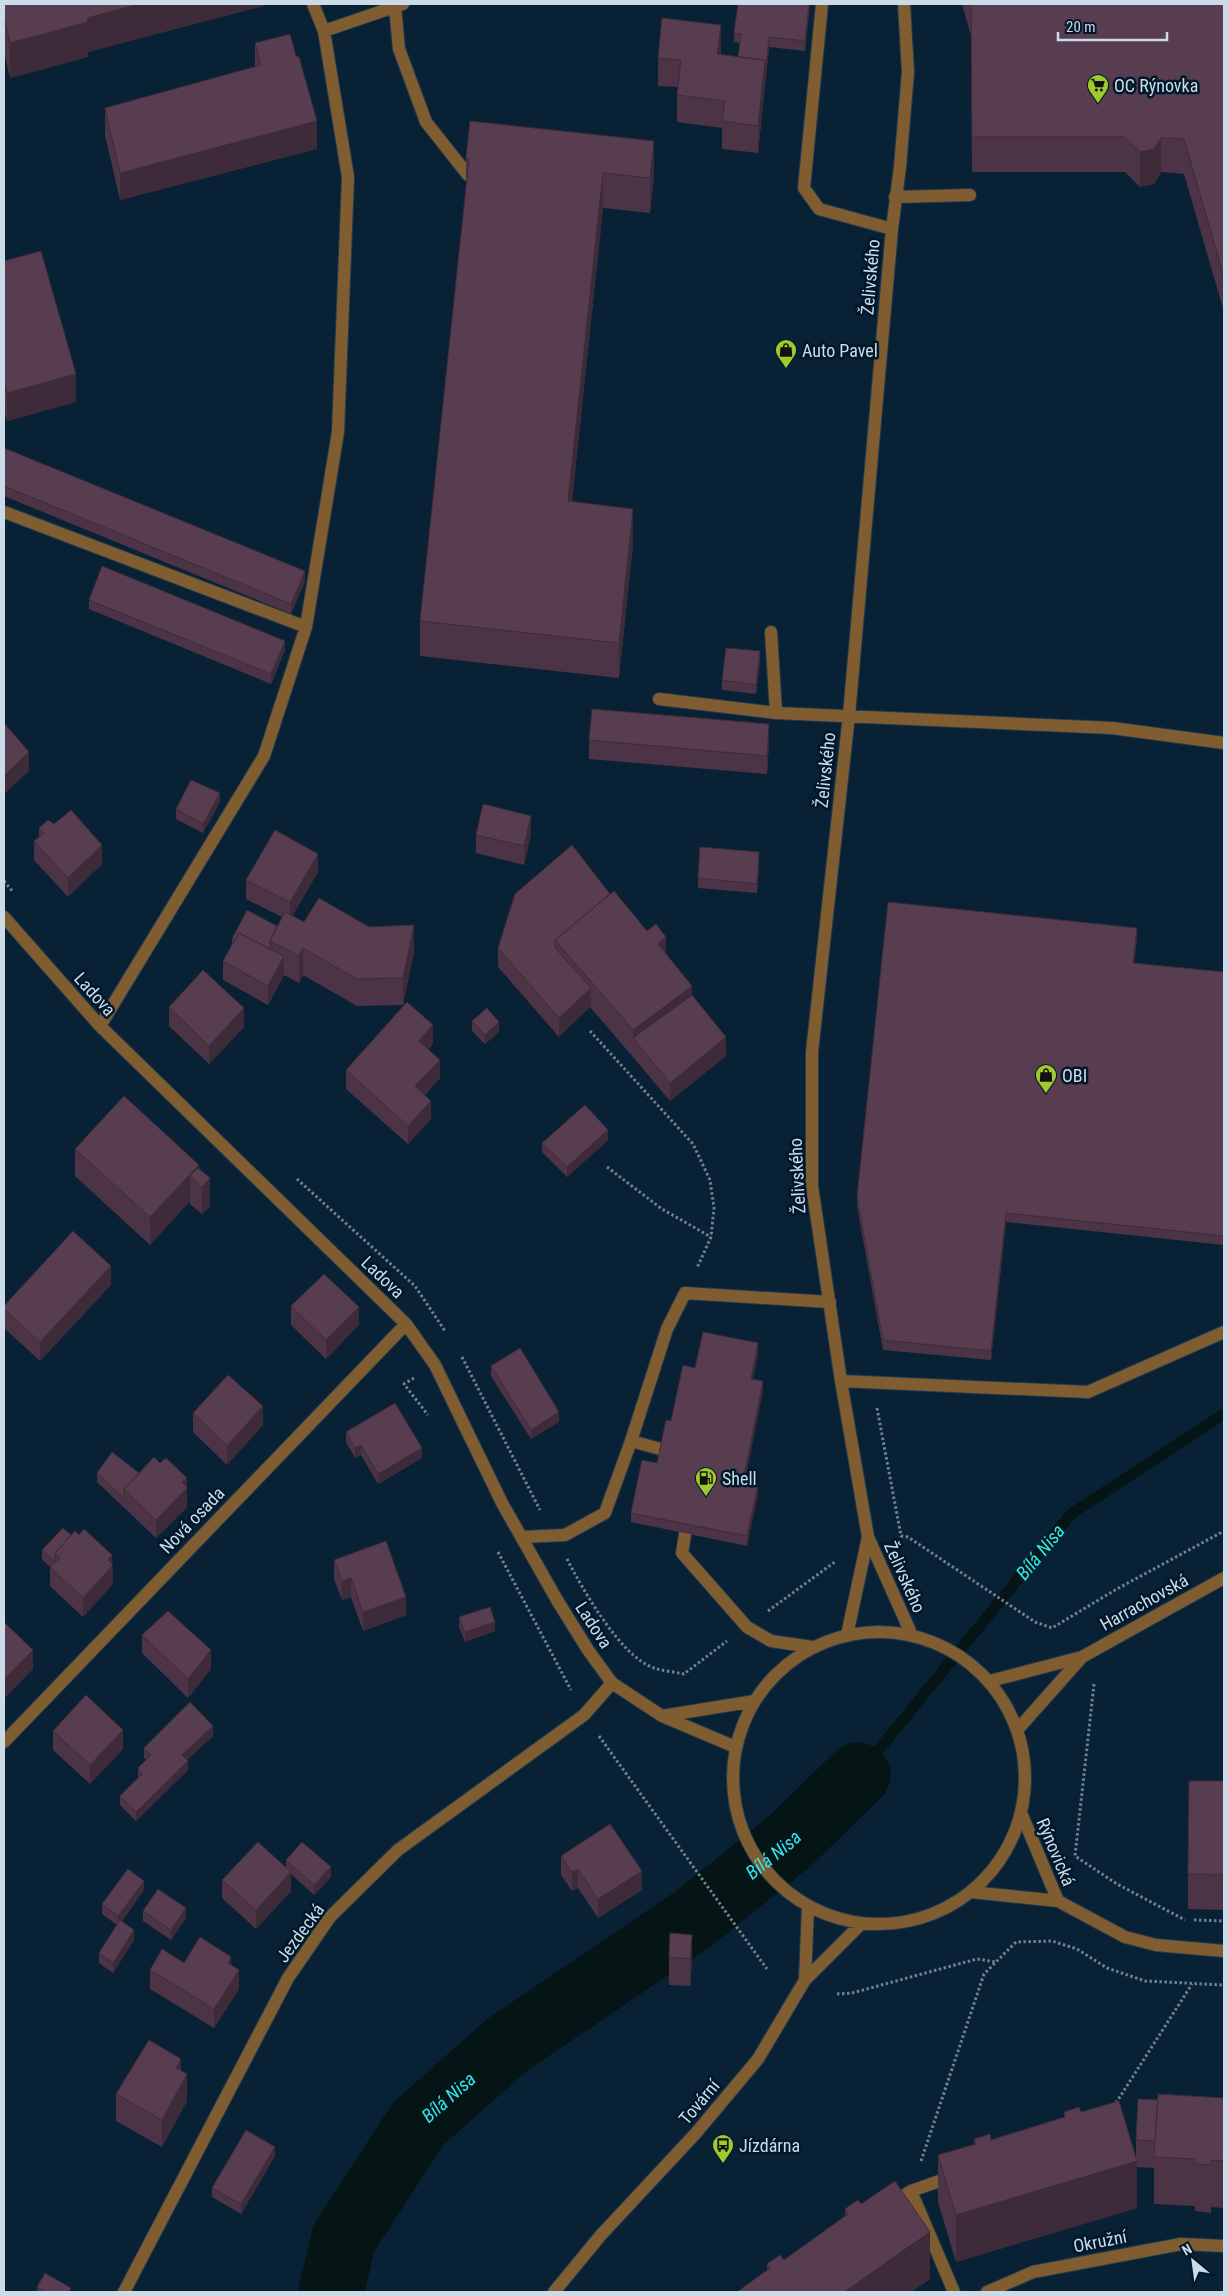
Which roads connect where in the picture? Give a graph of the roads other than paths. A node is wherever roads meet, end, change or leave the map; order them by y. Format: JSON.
{"nodes":[{"id":1,"x":314,"y":4,"type":"edge"},
{"id":2,"x":822,"y":4,"type":"edge"},
{"id":3,"x":904,"y":4,"type":"edge"},
{"id":4,"x":399,"y":5,"type":"edge"},
{"id":5,"x":324,"y":31,"type":"junction"},
{"id":6,"x":468,"y":175,"type":"edge"},
{"id":7,"x":970,"y":195,"type":"dead end"},
{"id":8,"x":895,"y":198,"type":"junction"},
{"id":9,"x":892,"y":229,"type":"junction"},
{"id":10,"x":4,"y":512,"type":"edge"},
{"id":11,"x":306,"y":627,"type":"junction"},
{"id":12,"x":771,"y":632,"type":"dead end"},
{"id":13,"x":659,"y":699,"type":"dead end"},
{"id":14,"x":776,"y":713,"type":"junction"},
{"id":15,"x":849,"y":715,"type":"junction"},
{"id":16,"x":1224,"y":743,"type":"edge"},
{"id":17,"x":4,"y":917,"type":"edge"},
{"id":18,"x":100,"y":1026,"type":"junction"},
{"id":19,"x":830,"y":1302,"type":"junction"},
{"id":20,"x":406,"y":1324,"type":"junction"},
{"id":21,"x":1224,"y":1332,"type":"edge"},
{"id":22,"x":841,"y":1381,"type":"junction"},
{"id":23,"x":631,"y":1441,"type":"junction"},
{"id":24,"x":687,"y":1457,"type":"edge"},
{"id":25,"x":689,"y":1506,"type":"edge"},
{"id":26,"x":522,"y":1537,"type":"junction"},
{"id":27,"x":868,"y":1537,"type":"junction"},
{"id":28,"x":1224,"y":1578,"type":"edge"},
{"id":29,"x":910,"y":1631,"type":"junction"},
{"id":30,"x":848,"y":1634,"type":"junction"},
{"id":31,"x":812,"y":1647,"type":"junction"},
{"id":32,"x":1082,"y":1657,"type":"junction"},
{"id":33,"x":990,"y":1681,"type":"junction"},
{"id":34,"x":612,"y":1683,"type":"junction"},
{"id":35,"x":754,"y":1701,"type":"junction"},
{"id":36,"x":662,"y":1716,"type":"junction"},
{"id":37,"x":1018,"y":1729,"type":"junction"},
{"id":38,"x":4,"y":1742,"type":"edge"},
{"id":39,"x":733,"y":1746,"type":"junction"},
{"id":40,"x":1022,"y":1815,"type":"junction"},
{"id":41,"x":971,"y":1892,"type":"junction"},
{"id":42,"x":1058,"y":1902,"type":"junction"},
{"id":43,"x":808,"y":1906,"type":"junction"},
{"id":44,"x":858,"y":1926,"type":"junction"},
{"id":45,"x":1224,"y":1951,"type":"edge"},
{"id":46,"x":805,"y":1980,"type":"junction"},
{"id":47,"x":966,"y":2172,"type":"edge"},
{"id":48,"x":911,"y":2191,"type":"junction"},
{"id":49,"x":877,"y":2213,"type":"edge"},
{"id":50,"x":1224,"y":2246,"type":"edge"},
{"id":51,"x":124,"y":2292,"type":"edge"},
{"id":52,"x":554,"y":2292,"type":"edge"},
{"id":53,"x":954,"y":2292,"type":"edge"},
{"id":54,"x":987,"y":2292,"type":"edge"}],
"edges":[{"from":1,"to":5,"type":"street"},
{"from":2,"to":9,"type":"street"},
{"from":3,"to":8,"type":"street","name":"Želivského"},
{"from":4,"to":5,"type":"street"},
{"from":4,"to":6,"type":"street"},
{"from":5,"to":11,"type":"street"},
{"from":7,"to":8,"type":"street"},
{"from":8,"to":9,"type":"street","name":"Želivského"},
{"from":9,"to":15,"type":"street","name":"Želivského"},
{"from":10,"to":11,"type":"street"},
{"from":11,"to":18,"type":"street"},
{"from":12,"to":14,"type":"street"},
{"from":13,"to":14,"type":"street"},
{"from":14,"to":15,"type":"street"},
{"from":15,"to":16,"type":"street"},
{"from":15,"to":19,"type":"street","name":"Želivského"},
{"from":17,"to":18,"type":"street","name":"Ladova"},
{"from":18,"to":20,"type":"street","name":"Ladova"},
{"from":19,"to":22,"type":"street","name":"Želivského"},
{"from":19,"to":23,"type":"street"},
{"from":20,"to":26,"type":"street","name":"Ladova"},
{"from":20,"to":38,"type":"street","name":"Nová osada"},
{"from":21,"to":22,"type":"street"},
{"from":22,"to":27,"type":"street","name":"Želivského"},
{"from":23,"to":24,"type":"street"},
{"from":23,"to":26,"type":"street"},
{"from":25,"to":31,"type":"street"},
{"from":26,"to":34,"type":"street","name":"Ladova"},
{"from":27,"to":29,"type":"street","name":"Želivského"},
{"from":27,"to":30,"type":"street","name":"Želivského"},
{"from":28,"to":32,"type":"street","name":"Harrachovská"},
{"from":29,"to":30,"type":"street"},
{"from":29,"to":33,"type":"street"},
{"from":30,"to":31,"type":"street"},
{"from":31,"to":35,"type":"street"},
{"from":32,"to":33,"type":"street","name":"Harrachovská"},
{"from":32,"to":37,"type":"street","name":"Harrachovská"},
{"from":33,"to":37,"type":"street"},
{"from":34,"to":36,"type":"street","name":"Ladova"},
{"from":34,"to":51,"type":"street","name":"Jezdecká"},
{"from":35,"to":36,"type":"street"},
{"from":35,"to":39,"type":"street"},
{"from":36,"to":39,"type":"street","name":"Ladova"},
{"from":37,"to":40,"type":"street"},
{"from":39,"to":43,"type":"street"},
{"from":40,"to":41,"type":"street"},
{"from":40,"to":42,"type":"street","name":"Rýnovická"},
{"from":41,"to":42,"type":"street","name":"Rýnovická"},
{"from":41,"to":44,"type":"street"},
{"from":42,"to":45,"type":"street","name":"Rýnovická"},
{"from":43,"to":44,"type":"street"},
{"from":43,"to":46,"type":"street"},
{"from":44,"to":46,"type":"street","name":"Tovární"},
{"from":46,"to":52,"type":"street","name":"Tovární"},
{"from":47,"to":48,"type":"street"},
{"from":48,"to":49,"type":"street"},
{"from":48,"to":53,"type":"street"},
{"from":50,"to":54,"type":"street","name":"Okružní"}]}
